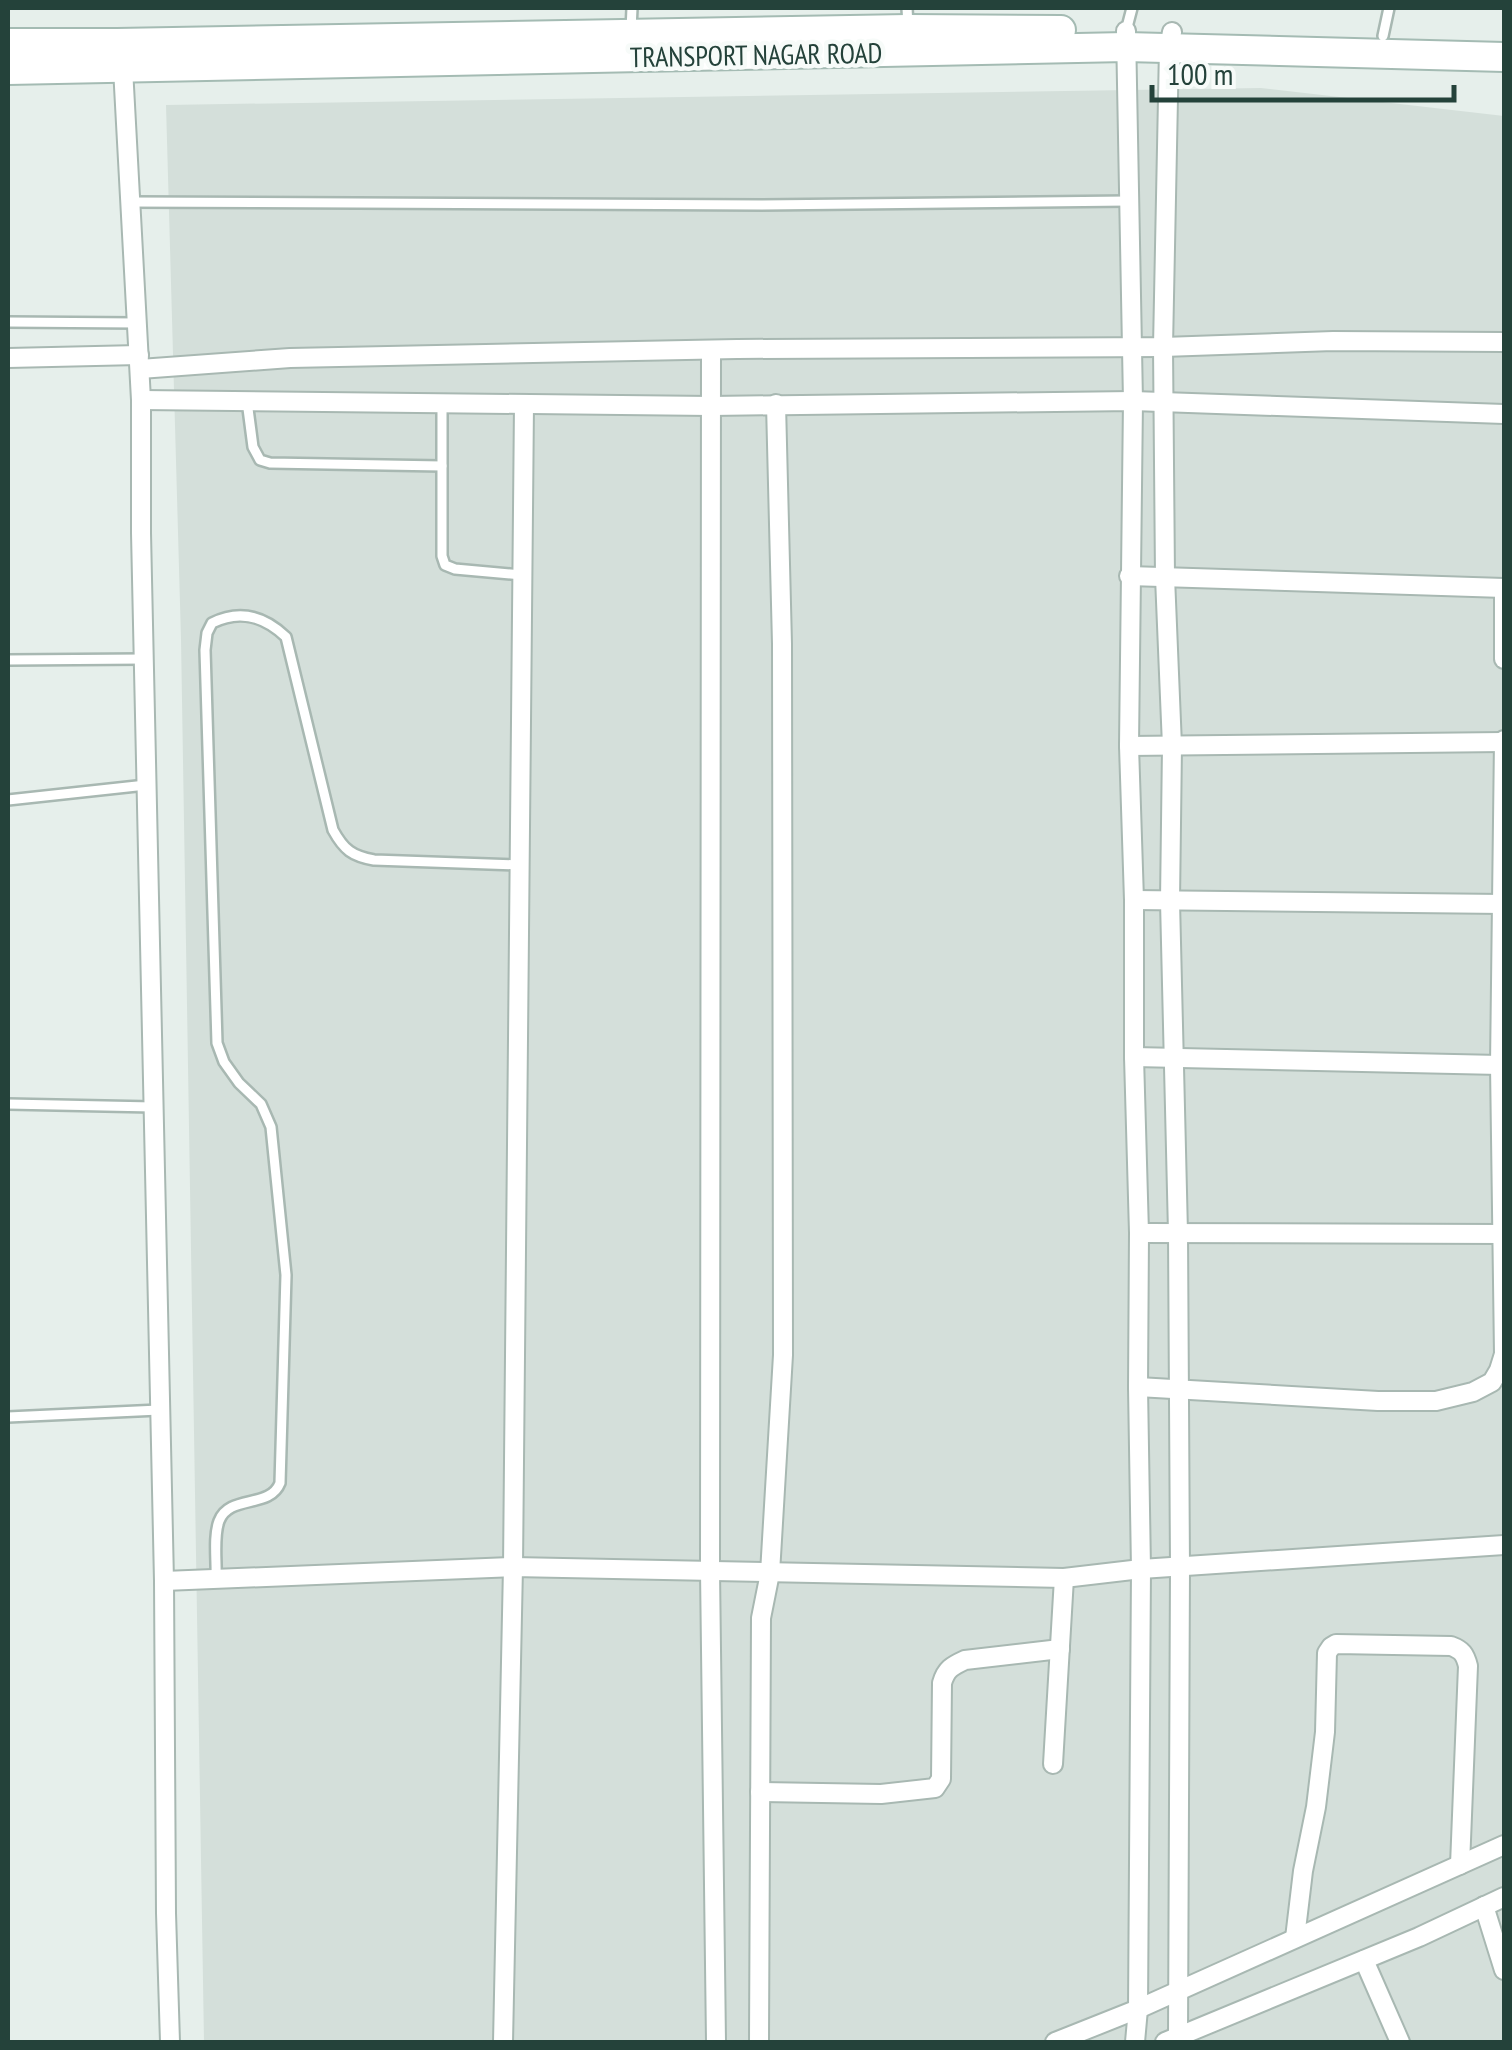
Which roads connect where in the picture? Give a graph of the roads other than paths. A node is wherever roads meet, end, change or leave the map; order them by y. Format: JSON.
{"nodes":[{"id":1,"x":1389,"y":8,"type":"edge"},
{"id":2,"x":908,"y":18,"type":"edge"},
{"id":3,"x":631,"y":21,"type":"edge"},
{"id":4,"x":1128,"y":28,"type":"edge"},
{"id":5,"x":1383,"y":36,"type":"junction"},
{"id":6,"x":1504,"y":38,"type":"edge"},
{"id":7,"x":1171,"y":40,"type":"junction"},
{"id":8,"x":8,"y":43,"type":"edge"},
{"id":9,"x":1504,"y":57,"type":"edge"},
{"id":10,"x":123,"y":68,"type":"junction"},
{"id":11,"x":8,"y":70,"type":"edge"},
{"id":12,"x":1128,"y":201,"type":"junction"},
{"id":13,"x":130,"y":202,"type":"junction"},
{"id":14,"x":8,"y":322,"type":"edge"},
{"id":15,"x":137,"y":323,"type":"junction"},
{"id":16,"x":1504,"y":342,"type":"edge"},
{"id":17,"x":1131,"y":347,"type":"junction"},
{"id":18,"x":1163,"y":347,"type":"junction"},
{"id":19,"x":710,"y":350,"type":"junction"},
{"id":20,"x":8,"y":358,"type":"edge"},
{"id":21,"x":139,"y":362,"type":"junction"},
{"id":22,"x":142,"y":400,"type":"junction"},
{"id":23,"x":1133,"y":401,"type":"junction"},
{"id":24,"x":247,"y":402,"type":"junction"},
{"id":25,"x":1164,"y":402,"type":"junction"},
{"id":26,"x":442,"y":403,"type":"junction"},
{"id":27,"x":524,"y":404,"type":"junction"},
{"id":28,"x":776,"y":404,"type":"junction"},
{"id":29,"x":710,"y":406,"type":"junction"},
{"id":30,"x":1504,"y":414,"type":"edge"},
{"id":31,"x":442,"y":466,"type":"junction"},
{"id":32,"x":522,"y":575,"type":"junction"},
{"id":33,"x":1130,"y":576,"type":"junction"},
{"id":34,"x":1165,"y":578,"type":"junction"},
{"id":35,"x":1504,"y":588,"type":"edge"},
{"id":36,"x":144,"y":659,"type":"junction"},
{"id":37,"x":1504,"y":659,"type":"edge"},
{"id":38,"x":8,"y":660,"type":"edge"},
{"id":39,"x":1504,"y":741,"type":"edge"},
{"id":40,"x":1129,"y":746,"type":"junction"},
{"id":41,"x":1172,"y":746,"type":"junction"},
{"id":42,"x":146,"y":785,"type":"junction"},
{"id":43,"x":8,"y":800,"type":"edge"},
{"id":44,"x":520,"y":865,"type":"junction"},
{"id":45,"x":1134,"y":900,"type":"junction"},
{"id":46,"x":1170,"y":900,"type":"junction"},
{"id":47,"x":1503,"y":904,"type":"edge"},
{"id":48,"x":1134,"y":1057,"type":"junction"},
{"id":49,"x":1173,"y":1058,"type":"junction"},
{"id":50,"x":1500,"y":1065,"type":"junction"},
{"id":51,"x":8,"y":1104,"type":"edge"},
{"id":52,"x":153,"y":1108,"type":"junction"},
{"id":53,"x":1139,"y":1233,"type":"junction"},
{"id":54,"x":1178,"y":1233,"type":"junction"},
{"id":55,"x":1504,"y":1234,"type":"edge"},
{"id":56,"x":1138,"y":1387,"type":"junction"},
{"id":57,"x":1179,"y":1388,"type":"junction"},
{"id":58,"x":159,"y":1410,"type":"junction"},
{"id":59,"x":8,"y":1417,"type":"edge"},
{"id":60,"x":1504,"y":1545,"type":"edge"},
{"id":61,"x":514,"y":1567,"type":"junction"},
{"id":62,"x":1180,"y":1568,"type":"junction"},
{"id":63,"x":1141,"y":1570,"type":"junction"},
{"id":64,"x":710,"y":1571,"type":"junction"},
{"id":65,"x":770,"y":1573,"type":"junction"},
{"id":66,"x":1064,"y":1578,"type":"junction"},
{"id":67,"x":216,"y":1579,"type":"junction"},
{"id":68,"x":164,"y":1581,"type":"junction"},
{"id":69,"x":1060,"y":1649,"type":"junction"},
{"id":70,"x":1053,"y":1764,"type":"dead end"},
{"id":71,"x":760,"y":1792,"type":"junction"},
{"id":72,"x":1504,"y":1845,"type":"edge"},
{"id":73,"x":1460,"y":1865,"type":"junction"},
{"id":74,"x":1504,"y":1897,"type":"edge"},
{"id":75,"x":1484,"y":1906,"type":"junction"},
{"id":76,"x":1295,"y":1938,"type":"junction"},
{"id":77,"x":1364,"y":1960,"type":"junction"},
{"id":78,"x":1504,"y":1970,"type":"edge"},
{"id":79,"x":1180,"y":1989,"type":"junction"},
{"id":80,"x":1138,"y":2009,"type":"junction"},
{"id":81,"x":1172,"y":2040,"type":"edge"},
{"id":82,"x":170,"y":2042,"type":"edge"},
{"id":83,"x":503,"y":2042,"type":"edge"},
{"id":84,"x":716,"y":2042,"type":"edge"},
{"id":85,"x":759,"y":2042,"type":"edge"},
{"id":86,"x":1055,"y":2042,"type":"edge"},
{"id":87,"x":1135,"y":2042,"type":"edge"},
{"id":88,"x":1400,"y":2042,"type":"edge"}],
"edges":[{"from":1,"to":5,"type":"lane"},
{"from":2,"to":3,"type":"main road","name":"TRANSPORT NAGAR ROAD"},
{"from":2,"to":4,"type":"main road","name":"TRANSPORT NAGAR ROAD"},
{"from":3,"to":8,"type":"main road","name":"TRANSPORT NAGAR ROAD"},
{"from":4,"to":7,"type":"main road","name":"TRANSPORT NAGAR ROAD"},
{"from":4,"to":10,"type":"main road","name":"TRANSPORT NAGAR ROAD"},
{"from":4,"to":12,"type":"street"},
{"from":5,"to":6,"type":"main road","name":"TRANSPORT NAGAR ROAD"},
{"from":5,"to":7,"type":"main road","name":"TRANSPORT NAGAR ROAD"},
{"from":7,"to":9,"type":"main road","name":"TRANSPORT NAGAR ROAD"},
{"from":7,"to":18,"type":"street"},
{"from":10,"to":11,"type":"main road","name":"TRANSPORT NAGAR ROAD"},
{"from":10,"to":13,"type":"street"},
{"from":12,"to":13,"type":"lane"},
{"from":12,"to":17,"type":"street"},
{"from":13,"to":15,"type":"street"},
{"from":14,"to":15,"type":"lane"},
{"from":15,"to":21,"type":"street"},
{"from":16,"to":18,"type":"street"},
{"from":17,"to":18,"type":"street"},
{"from":17,"to":19,"type":"street"},
{"from":17,"to":23,"type":"street"},
{"from":18,"to":25,"type":"street"},
{"from":19,"to":21,"type":"street"},
{"from":19,"to":29,"type":"street"},
{"from":20,"to":21,"type":"street"},
{"from":21,"to":22,"type":"street"},
{"from":22,"to":24,"type":"street"},
{"from":22,"to":36,"type":"street"},
{"from":23,"to":25,"type":"street"},
{"from":23,"to":28,"type":"street"},
{"from":23,"to":33,"type":"street"},
{"from":24,"to":26,"type":"street"},
{"from":24,"to":31,"type":"lane"},
{"from":25,"to":30,"type":"street"},
{"from":25,"to":34,"type":"street"},
{"from":26,"to":27,"type":"street"},
{"from":26,"to":31,"type":"lane"},
{"from":27,"to":29,"type":"street"},
{"from":27,"to":32,"type":"street"},
{"from":28,"to":29,"type":"street"},
{"from":28,"to":65,"type":"street"},
{"from":29,"to":64,"type":"street"},
{"from":31,"to":32,"type":"lane"},
{"from":32,"to":44,"type":"street"},
{"from":33,"to":34,"type":"street"},
{"from":33,"to":40,"type":"street"},
{"from":34,"to":35,"type":"street"},
{"from":34,"to":41,"type":"street"},
{"from":35,"to":37,"type":"street"},
{"from":36,"to":38,"type":"lane"},
{"from":36,"to":42,"type":"street"},
{"from":39,"to":41,"type":"street"},
{"from":39,"to":47,"type":"street"},
{"from":40,"to":41,"type":"street"},
{"from":40,"to":45,"type":"street"},
{"from":41,"to":46,"type":"street"},
{"from":42,"to":43,"type":"lane"},
{"from":42,"to":52,"type":"street"},
{"from":44,"to":61,"type":"street"},
{"from":44,"to":67,"type":"lane"},
{"from":45,"to":46,"type":"street"},
{"from":45,"to":48,"type":"street"},
{"from":46,"to":47,"type":"street"},
{"from":46,"to":49,"type":"street"},
{"from":47,"to":50,"type":"street"},
{"from":48,"to":49,"type":"street"},
{"from":48,"to":53,"type":"street"},
{"from":49,"to":50,"type":"street"},
{"from":49,"to":54,"type":"street"},
{"from":50,"to":55,"type":"street"},
{"from":51,"to":52,"type":"lane"},
{"from":52,"to":58,"type":"street"},
{"from":53,"to":54,"type":"street"},
{"from":53,"to":56,"type":"street"},
{"from":54,"to":55,"type":"street"},
{"from":54,"to":57,"type":"street"},
{"from":55,"to":57,"type":"street"},
{"from":56,"to":57,"type":"street"},
{"from":56,"to":63,"type":"street"},
{"from":57,"to":62,"type":"street"},
{"from":58,"to":59,"type":"lane"},
{"from":58,"to":68,"type":"street"},
{"from":60,"to":62,"type":"street"},
{"from":61,"to":64,"type":"street"},
{"from":61,"to":67,"type":"street"},
{"from":61,"to":83,"type":"street"},
{"from":62,"to":63,"type":"street"},
{"from":62,"to":79,"type":"street"},
{"from":63,"to":66,"type":"street"},
{"from":63,"to":80,"type":"street"},
{"from":64,"to":65,"type":"street"},
{"from":64,"to":84,"type":"street"},
{"from":65,"to":66,"type":"street"},
{"from":65,"to":71,"type":"street"},
{"from":66,"to":69,"type":"street"},
{"from":67,"to":68,"type":"street"},
{"from":68,"to":82,"type":"street"},
{"from":69,"to":70,"type":"street"},
{"from":69,"to":71,"type":"street"},
{"from":71,"to":85,"type":"street"},
{"from":72,"to":73,"type":"street"},
{"from":73,"to":76,"type":"street"},
{"from":73,"to":76,"type":"street"},
{"from":74,"to":75,"type":"street"},
{"from":75,"to":77,"type":"street"},
{"from":75,"to":78,"type":"street"},
{"from":76,"to":79,"type":"street"},
{"from":77,"to":81,"type":"street"},
{"from":77,"to":88,"type":"street"},
{"from":79,"to":80,"type":"street"},
{"from":79,"to":81,"type":"street"},
{"from":80,"to":86,"type":"street"},
{"from":80,"to":87,"type":"street"}]}
